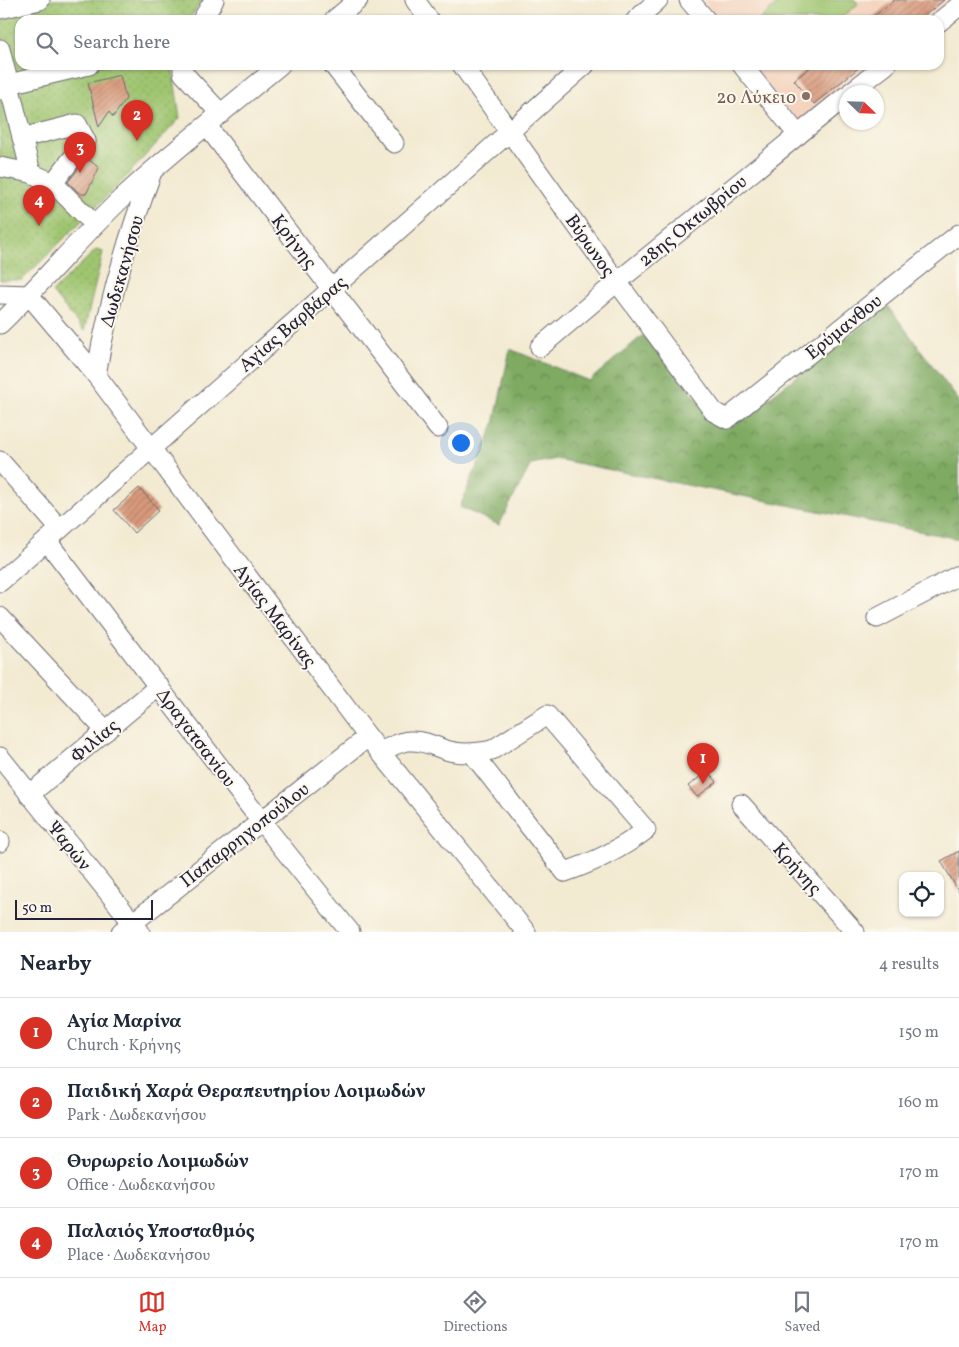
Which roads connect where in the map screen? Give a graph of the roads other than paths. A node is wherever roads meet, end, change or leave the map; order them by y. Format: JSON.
{"nodes":[{"id":1,"x":40,"y":0,"type":"edge"},
{"id":2,"x":214,"y":0,"type":"edge"},
{"id":3,"x":358,"y":0,"type":"edge"},
{"id":4,"x":415,"y":0,"type":"edge"},
{"id":5,"x":658,"y":0,"type":"edge"},
{"id":6,"x":690,"y":0,"type":"edge"},
{"id":7,"x":959,"y":6,"type":"edge"},
{"id":8,"x":0,"y":9,"type":"edge"},
{"id":9,"x":205,"y":15,"type":"edge"},
{"id":10,"x":340,"y":15,"type":"edge"},
{"id":11,"x":426,"y":15,"type":"edge"},
{"id":12,"x":642,"y":15,"type":"edge"},
{"id":13,"x":702,"y":15,"type":"edge"},
{"id":14,"x":944,"y":18,"type":"edge"},
{"id":15,"x":0,"y":49,"type":"edge"},
{"id":16,"x":70,"y":70,"type":"edge"},
{"id":17,"x":183,"y":70,"type":"edge"},
{"id":18,"x":274,"y":70,"type":"edge"},
{"id":19,"x":337,"y":70,"type":"edge"},
{"id":20,"x":466,"y":70,"type":"edge"},
{"id":21,"x":579,"y":70,"type":"edge"},
{"id":22,"x":746,"y":70,"type":"edge"},
{"id":23,"x":880,"y":70,"type":"edge"},
{"id":24,"x":860,"y":85,"type":"edge"},
{"id":25,"x":4,"y":87,"type":"edge"},
{"id":26,"x":839,"y":102,"type":"edge"},
{"id":27,"x":221,"y":114,"type":"junction"},
{"id":28,"x":206,"y":126,"type":"junction"},
{"id":29,"x":510,"y":131,"type":"junction"},
{"id":30,"x":798,"y":135,"type":"junction"},
{"id":31,"x":22,"y":138,"type":"junction"},
{"id":32,"x":394,"y":142,"type":"dead end"},
{"id":33,"x":0,"y":167,"type":"edge"},
{"id":34,"x":153,"y":169,"type":"junction"},
{"id":35,"x":31,"y":173,"type":"junction"},
{"id":36,"x":53,"y":183,"type":"junction"},
{"id":37,"x":94,"y":224,"type":"junction"},
{"id":38,"x":959,"y":234,"type":"edge"},
{"id":39,"x":617,"y":282,"type":"junction"},
{"id":40,"x":331,"y":289,"type":"junction"},
{"id":41,"x":0,"y":294,"type":"edge"},
{"id":42,"x":29,"y":295,"type":"junction"},
{"id":43,"x":4,"y":316,"type":"edge"},
{"id":44,"x":540,"y":347,"type":"dead end"},
{"id":45,"x":96,"y":375,"type":"junction"},
{"id":46,"x":727,"y":419,"type":"joint"},
{"id":47,"x":438,"y":428,"type":"dead end"},
{"id":48,"x":151,"y":448,"type":"junction"},
{"id":49,"x":0,"y":461,"type":"edge"},
{"id":50,"x":53,"y":535,"type":"junction"},
{"id":51,"x":959,"y":575,"type":"edge"},
{"id":52,"x":0,"y":582,"type":"edge"},
{"id":53,"x":0,"y":617,"type":"edge"},
{"id":54,"x":877,"y":618,"type":"dead end"},
{"id":55,"x":159,"y":686,"type":"junction"},
{"id":56,"x":106,"y":731,"type":"junction"},
{"id":57,"x":368,"y":737,"type":"junction"},
{"id":58,"x":380,"y":752,"type":"junction"},
{"id":59,"x":472,"y":753,"type":"junction"},
{"id":60,"x":0,"y":757,"type":"edge"},
{"id":61,"x":29,"y":795,"type":"junction"},
{"id":62,"x":740,"y":804,"type":"dead end"},
{"id":63,"x":261,"y":821,"type":"junction"},
{"id":64,"x":131,"y":929,"type":"edge"},
{"id":65,"x":520,"y":930,"type":"edge"},
{"id":66,"x":350,"y":932,"type":"edge"},
{"id":67,"x":855,"y":932,"type":"edge"}],
"edges":[{"from":1,"to":8,"type":"street"},
{"from":2,"to":9,"type":"street"},
{"from":3,"to":10,"type":"street"},
{"from":4,"to":11,"type":"street"},
{"from":5,"to":12,"type":"street"},
{"from":6,"to":13,"type":"street"},
{"from":7,"to":14,"type":"street"},
{"from":15,"to":25,"type":"street"},
{"from":16,"to":25,"type":"street"},
{"from":17,"to":27,"type":"street"},
{"from":18,"to":27,"type":"street","name":"Δωδεκανήσου"},
{"from":19,"to":32,"type":"street"},
{"from":20,"to":29,"type":"street","name":"Βύρωνος"},
{"from":21,"to":29,"type":"street","name":"Αγίας Βαρβάρας"},
{"from":22,"to":30,"type":"street"},
{"from":23,"to":24,"type":"street"},
{"from":25,"to":31,"type":"street"},
{"from":26,"to":30,"type":"street","name":"28ης Οκτωβρίου"},
{"from":27,"to":28,"type":"street","name":"Δωδεκανήσου"},
{"from":28,"to":34,"type":"street","name":"Δωδεκανήσου"},
{"from":28,"to":40,"type":"street","name":"Κρήνης"},
{"from":29,"to":39,"type":"street","name":"Βύρωνος"},
{"from":29,"to":40,"type":"street","name":"Αγίας Βαρβάρας"},
{"from":30,"to":39,"type":"street","name":"28ης Οκτωβρίου"},
{"from":31,"to":35,"type":"street"},
{"from":31,"to":36,"type":"street"},
{"from":33,"to":35,"type":"street"},
{"from":34,"to":37,"type":"street","name":"Δωδεκανήσου"},
{"from":34,"to":45,"type":"street","name":"Δωδεκανήσου"},
{"from":35,"to":36,"type":"street"},
{"from":36,"to":37,"type":"street"},
{"from":37,"to":42,"type":"street","name":"Δωδεκανήσου"},
{"from":38,"to":46,"type":"street","name":"Ερύμανθου"},
{"from":39,"to":44,"type":"street","name":"28ης Οκτωβρίου"},
{"from":39,"to":46,"type":"street","name":"Βύρωνος"},
{"from":40,"to":47,"type":"street","name":"Κρήνης"},
{"from":40,"to":48,"type":"street","name":"Αγίας Βαρβάρας"},
{"from":41,"to":42,"type":"street"},
{"from":42,"to":43,"type":"street","name":"Δωδεκανήσου"},
{"from":42,"to":45,"type":"street","name":"Αγίας Μαρίνας"},
{"from":45,"to":48,"type":"street","name":"Αγίας Μαρίνας"},
{"from":48,"to":50,"type":"street","name":"Αγίας Βαρβάρας"},
{"from":48,"to":57,"type":"street","name":"Αγίας Μαρίνας"},
{"from":49,"to":50,"type":"street","name":"Δραγατσανίου"},
{"from":50,"to":52,"type":"street","name":"Αγίας Βαρβάρας"},
{"from":50,"to":55,"type":"street","name":"Δραγατσανίου"},
{"from":51,"to":54,"type":"street"},
{"from":53,"to":56,"type":"street"},
{"from":55,"to":56,"type":"street","name":"Φιλίας"},
{"from":55,"to":63,"type":"street","name":"Δραγατσανίου"},
{"from":56,"to":61,"type":"street","name":"Φιλίας"},
{"from":57,"to":58,"type":"street","name":"Αγίας Μαρίνας"},
{"from":57,"to":63,"type":"street","name":"Παπαρρηγοπούλου"},
{"from":58,"to":59,"type":"street"},
{"from":58,"to":65,"type":"street","name":"Αγίας Μαρίνας"},
{"from":59,"to":59,"type":"street"},
{"from":60,"to":61,"type":"street","name":"Ψαρών"},
{"from":61,"to":64,"type":"street","name":"Ψαρών"},
{"from":62,"to":67,"type":"street","name":"Κρήνης"},
{"from":63,"to":64,"type":"street","name":"Παπαρρηγοπούλου"},
{"from":63,"to":66,"type":"street","name":"Δραγατσανίου"}]}
